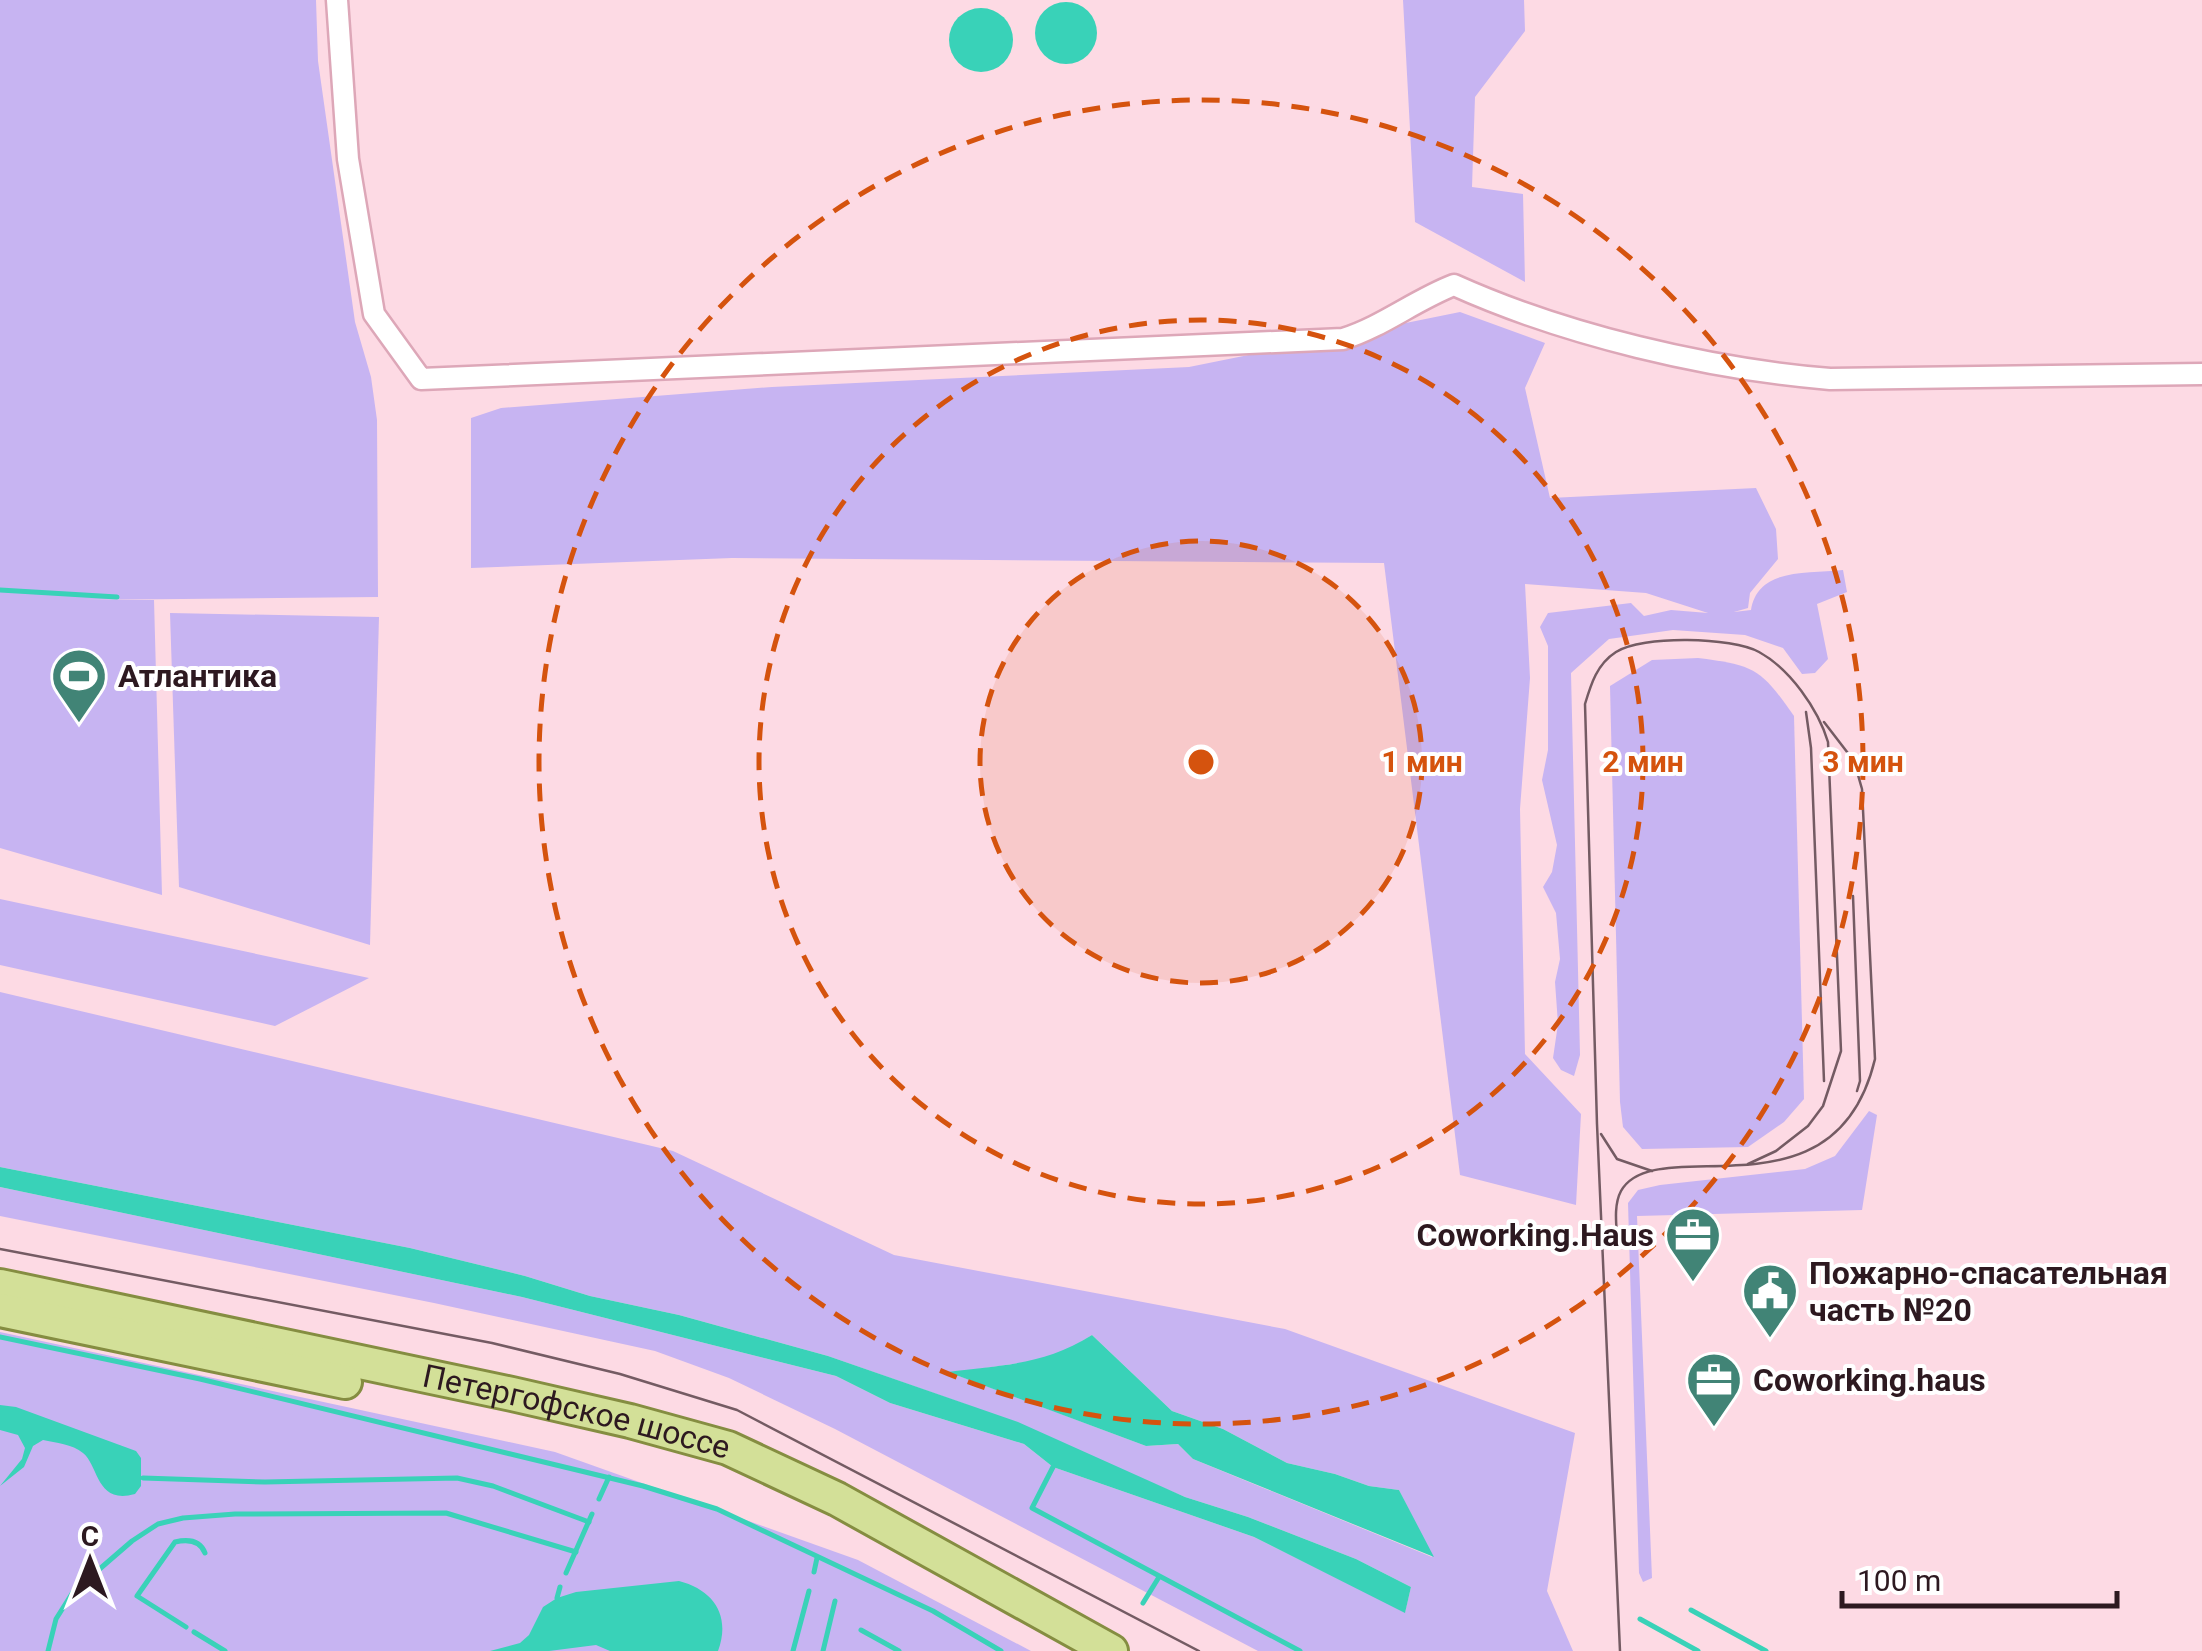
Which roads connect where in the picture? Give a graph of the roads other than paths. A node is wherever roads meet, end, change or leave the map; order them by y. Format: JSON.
{"nodes":[{"id":1,"x":337,"y":0,"type":"edge"},
{"id":2,"x":2202,"y":374,"type":"edge"},
{"id":3,"x":0,"y":1286,"type":"edge"},
{"id":4,"x":0,"y":1310,"type":"edge"},
{"id":5,"x":1069,"y":1651,"type":"edge"},
{"id":6,"x":1110,"y":1651,"type":"edge"}],
"edges":[{"from":1,"to":2,"type":"street"},
{"from":3,"to":6,"type":"main road","name":"Петергофское шоссе"},
{"from":4,"to":5,"type":"main road","name":"Петергофское шоссе"}]}
